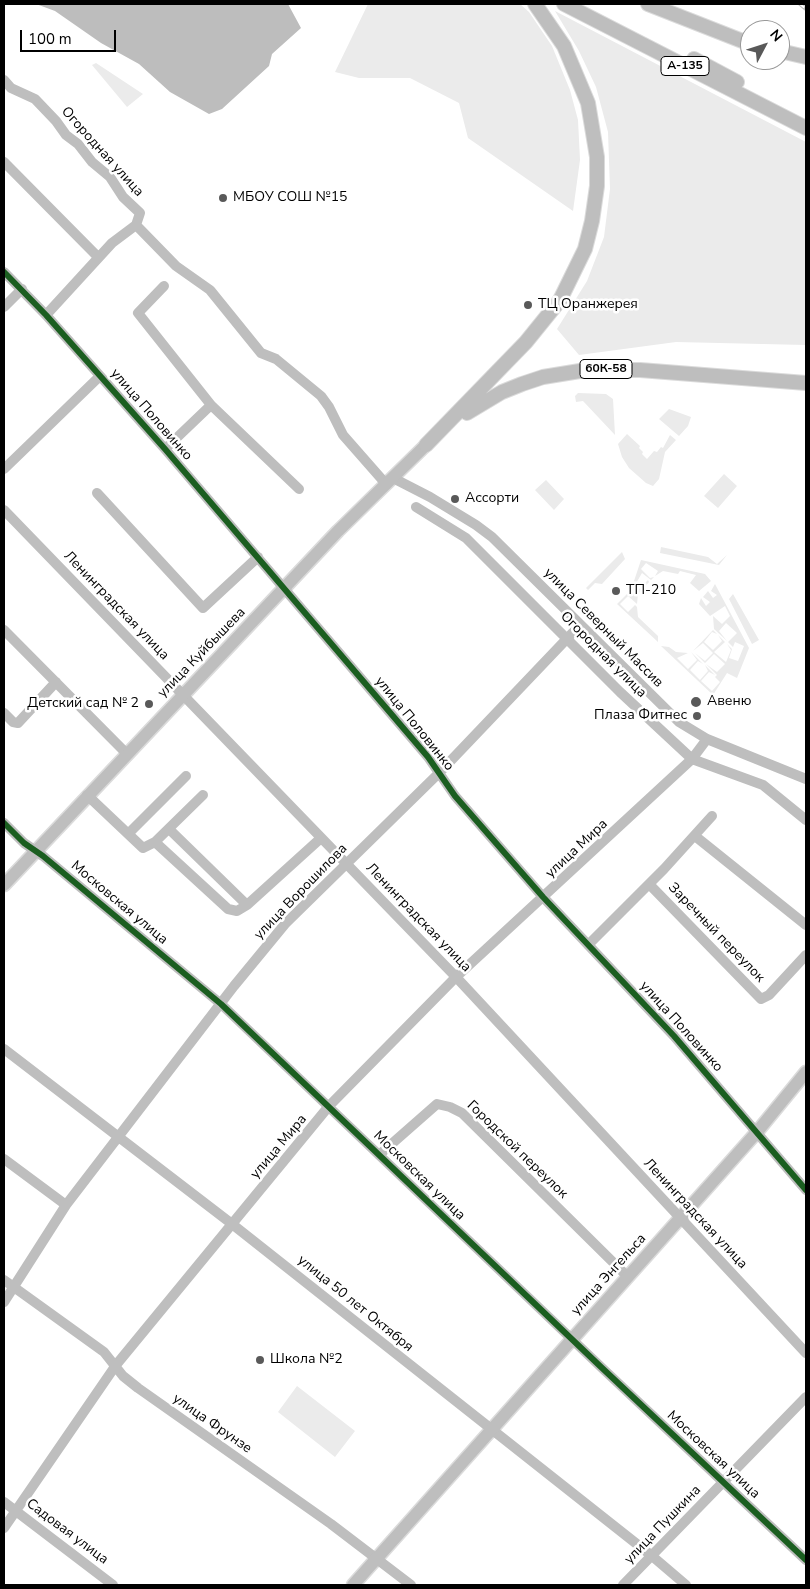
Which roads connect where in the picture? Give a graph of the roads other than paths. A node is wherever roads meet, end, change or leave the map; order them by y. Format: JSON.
{"nodes":[{"id":1,"x":534,"y":4,"type":"edge"},
{"id":2,"x":564,"y":4,"type":"edge"},
{"id":3,"x":585,"y":4,"type":"edge"},
{"id":4,"x":648,"y":4,"type":"edge"},
{"id":5,"x":740,"y":40,"type":"edge"},
{"id":6,"x":790,"y":54,"type":"edge"},
{"id":7,"x":806,"y":57,"type":"edge"},
{"id":8,"x":4,"y":80,"type":"edge"},
{"id":9,"x":806,"y":118,"type":"edge"},
{"id":10,"x":806,"y":128,"type":"edge"},
{"id":11,"x":4,"y":162,"type":"edge"},
{"id":12,"x":136,"y":226,"type":"junction"},
{"id":13,"x":98,"y":257,"type":"junction"},
{"id":14,"x":4,"y":272,"type":"edge"},
{"id":15,"x":164,"y":286,"type":"dead end"},
{"id":16,"x":22,"y":289,"type":"junction"},
{"id":17,"x":4,"y":307,"type":"edge"},
{"id":18,"x":46,"y":315,"type":"junction"},
{"id":19,"x":100,"y":376,"type":"junction"},
{"id":20,"x":806,"y":383,"type":"edge"},
{"id":21,"x":210,"y":405,"type":"junction"},
{"id":22,"x":426,"y":446,"type":"junction"},
{"id":23,"x":165,"y":449,"type":"junction"},
{"id":24,"x":4,"y":469,"type":"edge"},
{"id":25,"x":389,"y":481,"type":"junction"},
{"id":26,"x":299,"y":488,"type":"dead end"},
{"id":27,"x":97,"y":493,"type":"dead end"},
{"id":28,"x":416,"y":508,"type":"dead end"},
{"id":29,"x":4,"y":510,"type":"edge"},
{"id":30,"x":258,"y":557,"type":"junction"},
{"id":31,"x":285,"y":589,"type":"junction"},
{"id":32,"x":580,"y":625,"type":"junction"},
{"id":33,"x":4,"y":630,"type":"edge"},
{"id":34,"x":568,"y":639,"type":"junction"},
{"id":35,"x":56,"y":682,"type":"junction"},
{"id":36,"x":182,"y":694,"type":"junction"},
{"id":37,"x":4,"y":713,"type":"edge"},
{"id":38,"x":707,"y":739,"type":"junction"},
{"id":39,"x":126,"y":753,"type":"junction"},
{"id":40,"x":692,"y":759,"type":"junction"},
{"id":41,"x":439,"y":773,"type":"junction"},
{"id":42,"x":186,"y":776,"type":"dead end"},
{"id":43,"x":806,"y":779,"type":"edge"},
{"id":44,"x":203,"y":794,"type":"dead end"},
{"id":45,"x":87,"y":795,"type":"junction"},
{"id":46,"x":712,"y":816,"type":"dead end"},
{"id":47,"x":806,"y":820,"type":"edge"},
{"id":48,"x":4,"y":823,"type":"edge"},
{"id":49,"x":169,"y":829,"type":"junction"},
{"id":50,"x":128,"y":834,"type":"junction"},
{"id":51,"x":695,"y":836,"type":"junction"},
{"id":52,"x":321,"y":838,"type":"junction"},
{"id":53,"x":155,"y":842,"type":"junction"},
{"id":54,"x":35,"y":851,"type":"junction"},
{"id":55,"x":347,"y":865,"type":"junction"},
{"id":56,"x":649,"y":884,"type":"junction"},
{"id":57,"x":4,"y":885,"type":"edge"},
{"id":58,"x":543,"y":898,"type":"junction"},
{"id":59,"x":247,"y":905,"type":"junction"},
{"id":60,"x":806,"y":925,"type":"edge"},
{"id":61,"x":588,"y":945,"type":"junction"},
{"id":62,"x":806,"y":955,"type":"edge"},
{"id":63,"x":456,"y":976,"type":"junction"},
{"id":64,"x":221,"y":1004,"type":"junction"},
{"id":65,"x":4,"y":1049,"type":"edge"},
{"id":66,"x":806,"y":1072,"type":"edge"},
{"id":67,"x":329,"y":1106,"type":"junction"},
{"id":68,"x":757,"y":1132,"type":"junction"},
{"id":69,"x":118,"y":1137,"type":"junction"},
{"id":70,"x":379,"y":1155,"type":"junction"},
{"id":71,"x":4,"y":1160,"type":"edge"},
{"id":72,"x":806,"y":1190,"type":"edge"},
{"id":73,"x":66,"y":1205,"type":"junction"},
{"id":74,"x":680,"y":1219,"type":"junction"},
{"id":75,"x":232,"y":1224,"type":"junction"},
{"id":76,"x":628,"y":1277,"type":"junction"},
{"id":77,"x":8,"y":1283,"type":"edge"},
{"id":78,"x":4,"y":1302,"type":"edge"},
{"id":79,"x":572,"y":1338,"type":"junction"},
{"id":80,"x":806,"y":1353,"type":"edge"},
{"id":81,"x":116,"y":1365,"type":"junction"},
{"id":82,"x":806,"y":1397,"type":"edge"},
{"id":83,"x":490,"y":1430,"type":"junction"},
{"id":84,"x":724,"y":1482,"type":"junction"},
{"id":85,"x":4,"y":1502,"type":"edge"},
{"id":86,"x":16,"y":1511,"type":"junction"},
{"id":87,"x":4,"y":1528,"type":"edge"},
{"id":88,"x":652,"y":1556,"type":"junction"},
{"id":89,"x":376,"y":1558,"type":"junction"},
{"id":90,"x":806,"y":1560,"type":"edge"},
{"id":91,"x":113,"y":1585,"type":"edge"},
{"id":92,"x":353,"y":1585,"type":"edge"},
{"id":93,"x":411,"y":1585,"type":"edge"},
{"id":94,"x":624,"y":1585,"type":"edge"},
{"id":95,"x":686,"y":1585,"type":"edge"}],
"edges":[{"from":1,"to":22,"type":"highway"},
{"from":2,"to":10,"type":"highway","number":"А-135"},
{"from":3,"to":9,"type":"highway"},
{"from":4,"to":5,"type":"highway"},
{"from":6,"to":7,"type":"highway"},
{"from":8,"to":12,"type":"street","name":"Огородная улица"},
{"from":11,"to":13,"type":"street"},
{"from":12,"to":13,"type":"street"},
{"from":12,"to":25,"type":"street"},
{"from":13,"to":18,"type":"street"},
{"from":14,"to":16,"type":"street","name":"улица Половинко"},
{"from":15,"to":21,"type":"street"},
{"from":16,"to":17,"type":"street"},
{"from":16,"to":18,"type":"street","name":"улица Половинко"},
{"from":18,"to":19,"type":"street","name":"улица Половинко"},
{"from":19,"to":23,"type":"street","name":"улица Половинко"},
{"from":19,"to":24,"type":"street"},
{"from":20,"to":22,"type":"highway","number":"60К-58"},
{"from":21,"to":23,"type":"street"},
{"from":21,"to":26,"type":"street"},
{"from":22,"to":25,"type":"main road","name":"улица Куйбышева"},
{"from":23,"to":30,"type":"street","name":"улица Половинко"},
{"from":25,"to":31,"type":"main road","name":"улица Куйбышева"},
{"from":25,"to":32,"type":"street","name":"улица Северный Массив"},
{"from":27,"to":30,"type":"street"},
{"from":28,"to":34,"type":"street","name":"Огородная улица"},
{"from":29,"to":36,"type":"street","name":"Ленинградская улица"},
{"from":30,"to":31,"type":"street","name":"улица Половинко"},
{"from":31,"to":36,"type":"main road","name":"улица Куйбышева"},
{"from":31,"to":41,"type":"street","name":"улица Половинко"},
{"from":32,"to":34,"type":"street","name":"улица Ворошилова"},
{"from":32,"to":38,"type":"street","name":"улица Северный Массив"},
{"from":33,"to":35,"type":"street"},
{"from":34,"to":40,"type":"street","name":"Огородная улица"},
{"from":34,"to":41,"type":"street","name":"улица Ворошилова"},
{"from":35,"to":37,"type":"street"},
{"from":35,"to":39,"type":"street"},
{"from":36,"to":39,"type":"main road","name":"улица Куйбышева"},
{"from":36,"to":52,"type":"street","name":"Ленинградская улица"},
{"from":38,"to":40,"type":"street","name":"улица Мира"},
{"from":38,"to":43,"type":"street","name":"улица Северный Массив"},
{"from":39,"to":45,"type":"main road","name":"улица Куйбышева"},
{"from":40,"to":47,"type":"street","name":"Огородная улица"},
{"from":40,"to":58,"type":"street","name":"улица Мира"},
{"from":41,"to":55,"type":"street","name":"улица Ворошилова"},
{"from":41,"to":58,"type":"street","name":"улица Половинко"},
{"from":42,"to":50,"type":"street"},
{"from":44,"to":49,"type":"street"},
{"from":45,"to":50,"type":"street"},
{"from":45,"to":54,"type":"main road","name":"улица Куйбышева"},
{"from":46,"to":51,"type":"street","name":"Заречный переулок"},
{"from":48,"to":54,"type":"street","name":"Московская улица"},
{"from":49,"to":53,"type":"street"},
{"from":49,"to":59,"type":"street"},
{"from":50,"to":53,"type":"street"},
{"from":51,"to":56,"type":"street","name":"Заречный переулок"},
{"from":51,"to":60,"type":"street"},
{"from":52,"to":55,"type":"street","name":"Ленинградская улица"},
{"from":52,"to":59,"type":"street"},
{"from":53,"to":59,"type":"street"},
{"from":54,"to":57,"type":"main road","name":"улица Куйбышева"},
{"from":54,"to":64,"type":"street","name":"Московская улица"},
{"from":55,"to":63,"type":"street","name":"Ленинградская улица"},
{"from":55,"to":64,"type":"street","name":"улица Ворошилова"},
{"from":56,"to":61,"type":"street","name":"Заречный переулок"},
{"from":56,"to":62,"type":"street","name":"Заречный переулок"},
{"from":58,"to":61,"type":"street","name":"улица Половинко"},
{"from":58,"to":63,"type":"street","name":"улица Мира"},
{"from":61,"to":68,"type":"street","name":"улица Половинко"},
{"from":63,"to":67,"type":"street","name":"улица Мира"},
{"from":63,"to":74,"type":"street","name":"Ленинградская улица"},
{"from":64,"to":67,"type":"street","name":"Московская улица"},
{"from":64,"to":69,"type":"street","name":"улица Ворошилова"},
{"from":65,"to":69,"type":"street","name":"улица 50 лет Октября"},
{"from":66,"to":68,"type":"main road","name":"улица Энгельса"},
{"from":67,"to":70,"type":"street","name":"Московская улица"},
{"from":67,"to":75,"type":"street","name":"улица Мира"},
{"from":68,"to":72,"type":"street","name":"улица Половинко"},
{"from":68,"to":74,"type":"main road","name":"улица Энгельса"},
{"from":69,"to":73,"type":"street","name":"улица Ворошилова"},
{"from":69,"to":75,"type":"street","name":"улица 50 лет Октября"},
{"from":70,"to":76,"type":"street","name":"Городской переулок"},
{"from":70,"to":79,"type":"street","name":"Московская улица"},
{"from":71,"to":73,"type":"street"},
{"from":73,"to":77,"type":"street","name":"улица Ворошилова"},
{"from":74,"to":76,"type":"main road","name":"улица Энгельса"},
{"from":74,"to":80,"type":"street","name":"Ленинградская улица"},
{"from":75,"to":81,"type":"street","name":"улица Мира"},
{"from":75,"to":83,"type":"street","name":"улица 50 лет Октября"},
{"from":76,"to":79,"type":"main road","name":"улица Энгельса"},
{"from":77,"to":78,"type":"street","name":"улица Ворошилова"},
{"from":77,"to":81,"type":"street","name":"улица Фрунзе"},
{"from":79,"to":83,"type":"main road","name":"улица Энгельса"},
{"from":79,"to":84,"type":"street","name":"Московская улица"},
{"from":81,"to":86,"type":"street","name":"улица Мира"},
{"from":81,"to":89,"type":"street","name":"улица Фрунзе"},
{"from":82,"to":84,"type":"street","name":"улица Пушкина"},
{"from":83,"to":88,"type":"street","name":"улица 50 лет Октября"},
{"from":83,"to":89,"type":"main road","name":"улица Энгельса"},
{"from":84,"to":88,"type":"street","name":"улица Пушкина"},
{"from":84,"to":90,"type":"street","name":"Московская улица"},
{"from":85,"to":86,"type":"street","name":"Садовая улица"},
{"from":86,"to":87,"type":"street","name":"улица Мира"},
{"from":86,"to":91,"type":"street","name":"Садовая улица"},
{"from":88,"to":94,"type":"street","name":"улица Пушкина"},
{"from":88,"to":95,"type":"street","name":"улица 50 лет Октября"},
{"from":89,"to":92,"type":"main road","name":"улица Энгельса"},
{"from":89,"to":93,"type":"street","name":"улица Фрунзе"}]}
